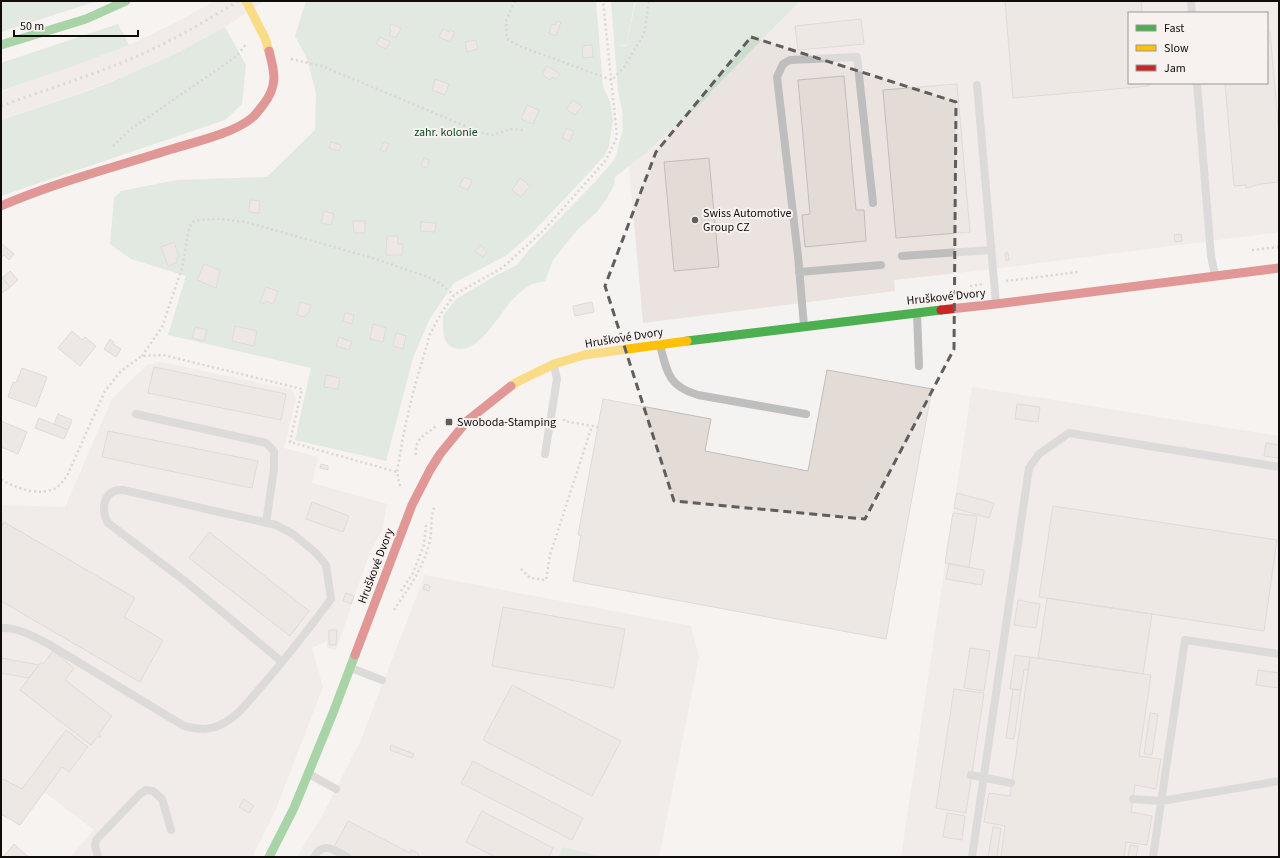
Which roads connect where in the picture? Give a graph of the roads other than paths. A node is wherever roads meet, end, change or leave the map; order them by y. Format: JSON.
{"nodes":[{"id":1,"x":126,"y":1,"type":"edge"},
{"id":2,"x":246,"y":1,"type":"edge"},
{"id":3,"x":1191,"y":1,"type":"edge"},
{"id":4,"x":1192,"y":12,"type":"edge"},
{"id":5,"x":1,"y":45,"type":"edge"},
{"id":6,"x":1197,"y":84,"type":"edge"},
{"id":7,"x":977,"y":85,"type":"dead end"},
{"id":8,"x":873,"y":203,"type":"dead end"},
{"id":9,"x":1,"y":206,"type":"edge"},
{"id":10,"x":991,"y":250,"type":"junction"},
{"id":11,"x":902,"y":256,"type":"dead end"},
{"id":12,"x":881,"y":265,"type":"dead end"},
{"id":13,"x":1279,"y":268,"type":"edge"},
{"id":14,"x":799,"y":272,"type":"junction"},
{"id":15,"x":1215,"y":276,"type":"junction"},
{"id":16,"x":996,"y":304,"type":"junction"},
{"id":17,"x":917,"y":312,"type":"junction"},
{"id":18,"x":804,"y":327,"type":"junction"},
{"id":19,"x":660,"y":344,"type":"junction"},
{"id":20,"x":554,"y":364,"type":"junction"},
{"id":21,"x":919,"y":366,"type":"dead end"},
{"id":22,"x":136,"y":414,"type":"dead end"},
{"id":23,"x":806,"y":414,"type":"dead end"},
{"id":24,"x":545,"y":454,"type":"dead end"},
{"id":25,"x":1279,"y":467,"type":"edge"},
{"id":26,"x":266,"y":523,"type":"junction"},
{"id":27,"x":1,"y":628,"type":"edge"},
{"id":28,"x":1279,"y":654,"type":"edge"},
{"id":29,"x":282,"y":662,"type":"junction"},
{"id":30,"x":350,"y":668,"type":"junction"},
{"id":31,"x":382,"y":680,"type":"dead end"},
{"id":32,"x":308,"y":773,"type":"junction"},
{"id":33,"x":971,"y":775,"type":"dead end"},
{"id":34,"x":984,"y":777,"type":"junction"},
{"id":35,"x":1279,"y":782,"type":"edge"},
{"id":36,"x":1012,"y":783,"type":"dead end"},
{"id":37,"x":336,"y":789,"type":"dead end"},
{"id":38,"x":1133,"y":799,"type":"dead end"},
{"id":39,"x":1161,"y":801,"type":"junction"},
{"id":40,"x":171,"y":830,"type":"dead end"},
{"id":41,"x":98,"y":857,"type":"edge"},
{"id":42,"x":269,"y":857,"type":"edge"},
{"id":43,"x":314,"y":857,"type":"edge"},
{"id":44,"x":347,"y":857,"type":"edge"},
{"id":45,"x":972,"y":857,"type":"edge"},
{"id":46,"x":1153,"y":857,"type":"edge"}],
"edges":[{"from":1,"to":5,"type":"street"},
{"from":2,"to":9,"type":"street"},
{"from":3,"to":4,"type":"lane"},
{"from":6,"to":15,"type":"lane"},
{"from":7,"to":10,"type":"lane"},
{"from":8,"to":14,"type":"lane"},
{"from":10,"to":11,"type":"lane"},
{"from":10,"to":16,"type":"lane"},
{"from":12,"to":14,"type":"lane"},
{"from":13,"to":15,"type":"street","name":"Hruškové Dvory"},
{"from":14,"to":18,"type":"lane"},
{"from":15,"to":16,"type":"street","name":"Hruškové Dvory"},
{"from":16,"to":17,"type":"street","name":"Hruškové Dvory"},
{"from":17,"to":18,"type":"street","name":"Hruškové Dvory"},
{"from":17,"to":21,"type":"lane"},
{"from":18,"to":19,"type":"street","name":"Hruškové Dvory"},
{"from":19,"to":20,"type":"street","name":"Hruškové Dvory"},
{"from":19,"to":23,"type":"lane"},
{"from":20,"to":24,"type":"lane"},
{"from":20,"to":30,"type":"street","name":"Hruškové Dvory"},
{"from":22,"to":26,"type":"lane"},
{"from":25,"to":34,"type":"lane"},
{"from":26,"to":29,"type":"lane"},
{"from":26,"to":29,"type":"lane"},
{"from":27,"to":29,"type":"lane"},
{"from":28,"to":39,"type":"lane"},
{"from":30,"to":31,"type":"lane"},
{"from":30,"to":32,"type":"street","name":"Hruškové Dvory"},
{"from":32,"to":37,"type":"lane"},
{"from":32,"to":42,"type":"street","name":"Hruškové Dvory"},
{"from":33,"to":34,"type":"lane"},
{"from":34,"to":36,"type":"lane"},
{"from":34,"to":45,"type":"lane"},
{"from":35,"to":39,"type":"lane"},
{"from":38,"to":39,"type":"lane"},
{"from":39,"to":46,"type":"lane"},
{"from":40,"to":41,"type":"lane"},
{"from":43,"to":44,"type":"lane"}]}
